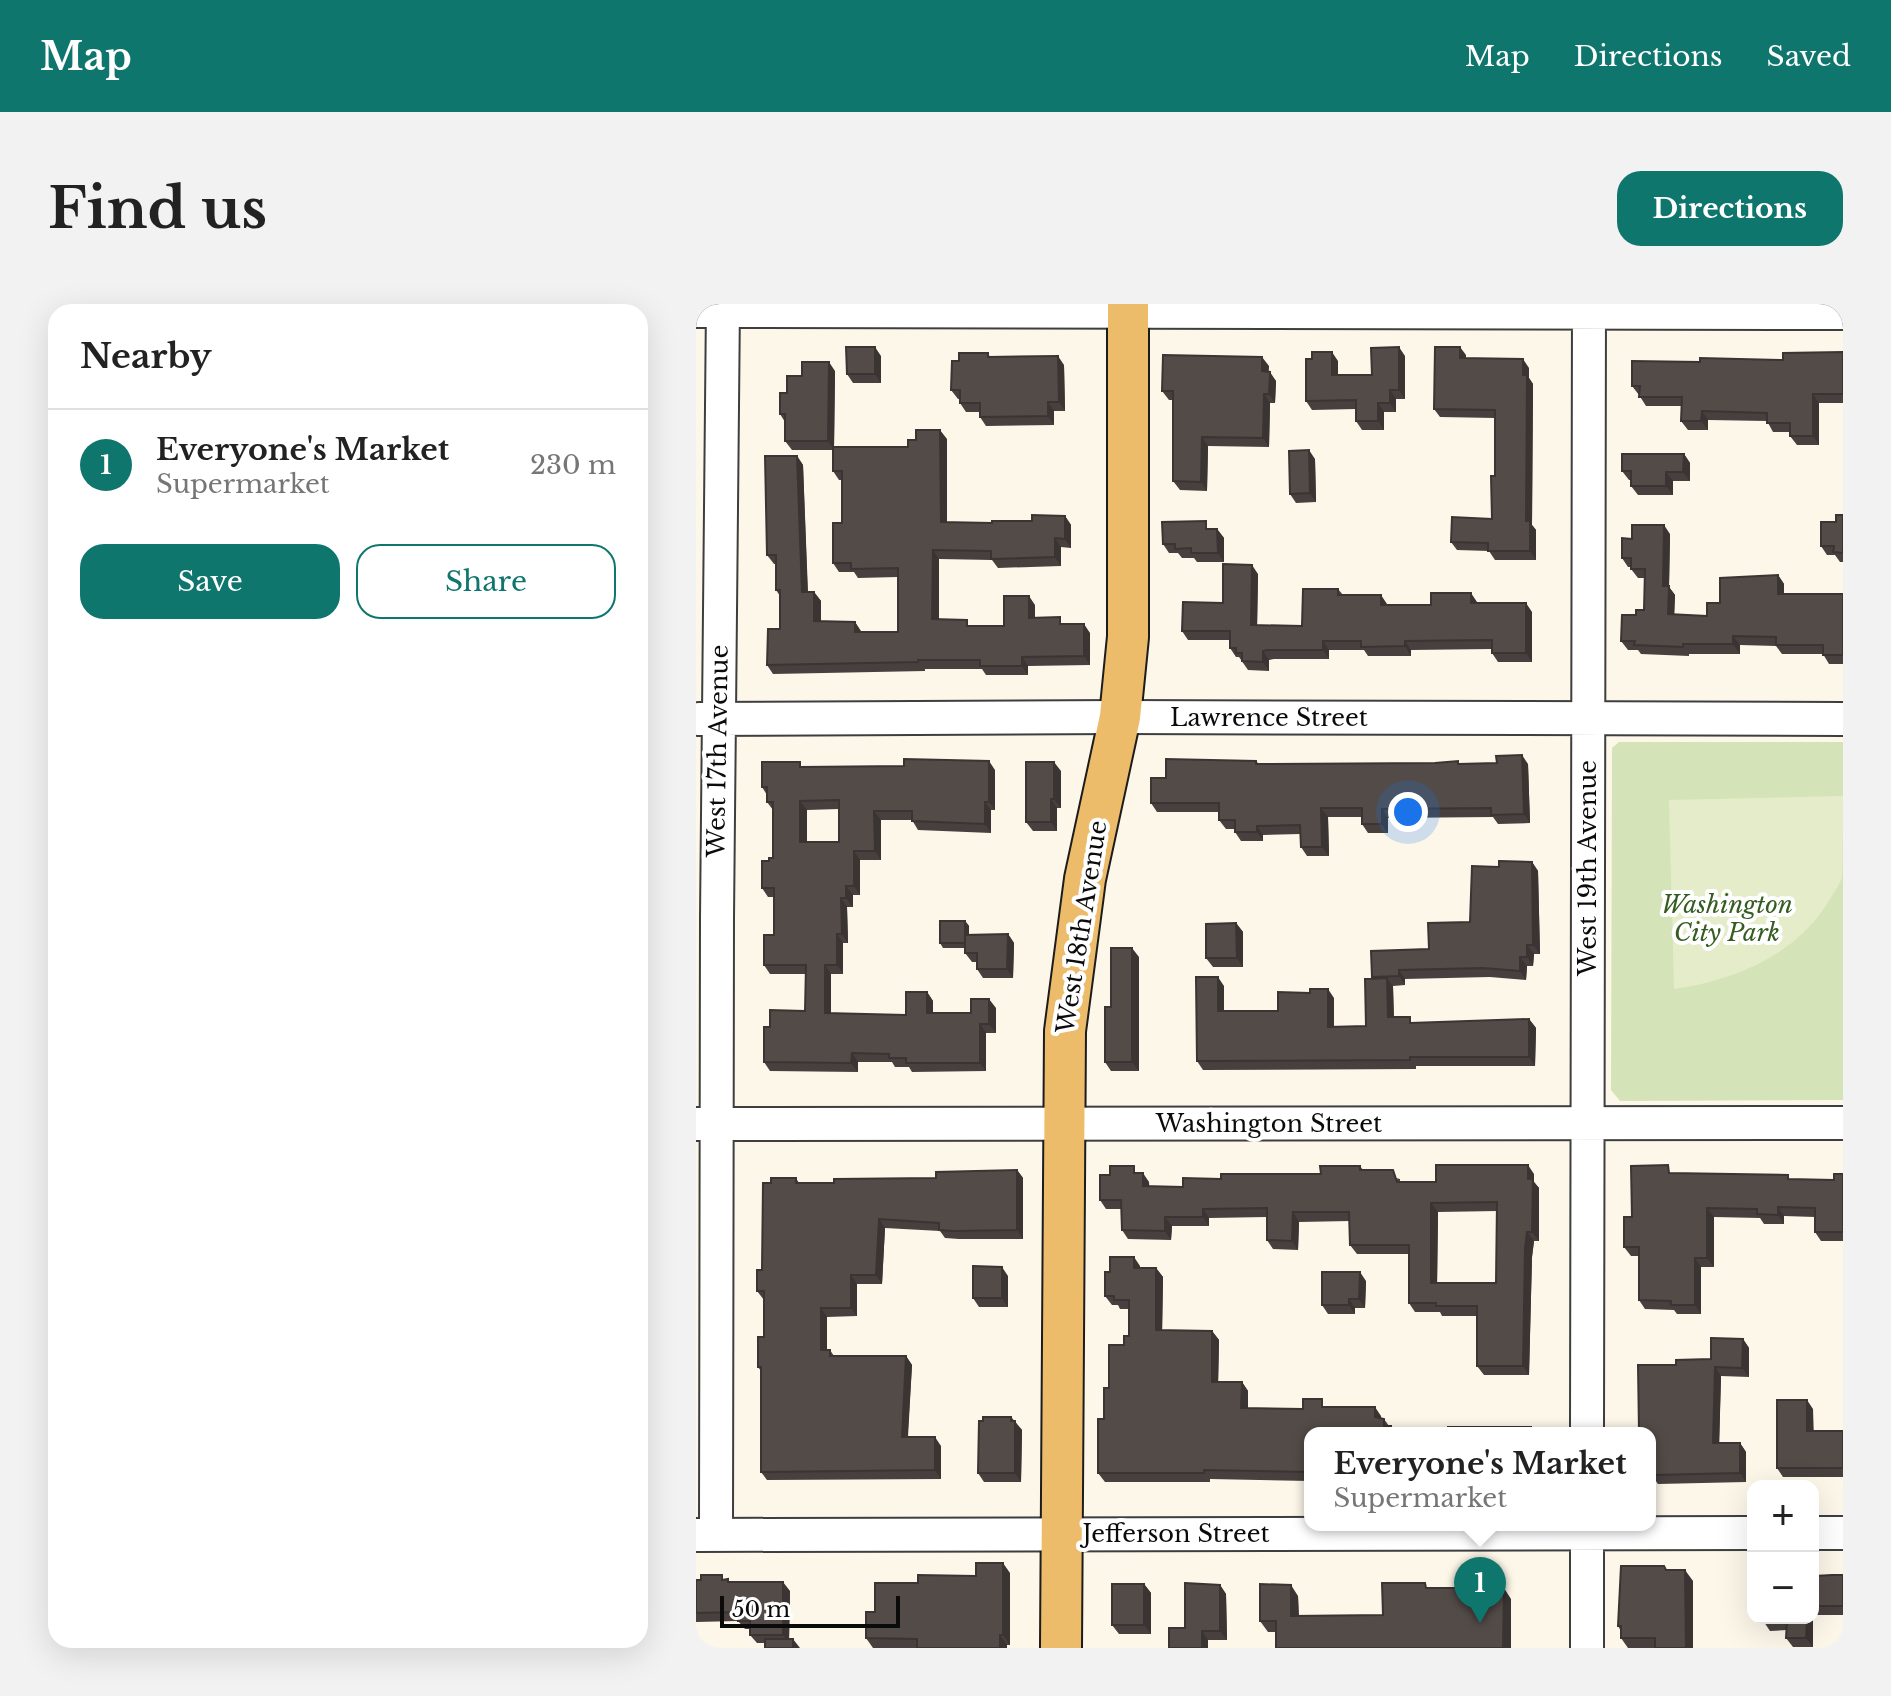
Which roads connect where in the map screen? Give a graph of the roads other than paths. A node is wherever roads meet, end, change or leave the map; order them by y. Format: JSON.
{"nodes":[{"id":1,"x":1128,"y":308,"type":"edge"},
{"id":2,"x":1589,"y":308,"type":"edge"},
{"id":3,"x":714,"y":309,"type":"edge"},
{"id":4,"x":1843,"y":313,"type":"edge"},
{"id":5,"x":1120,"y":717,"type":"junction"},
{"id":6,"x":707,"y":719,"type":"edge"},
{"id":7,"x":1588,"y":719,"type":"junction"},
{"id":8,"x":1843,"y":719,"type":"edge"},
{"id":9,"x":1589,"y":1122,"type":"junction"},
{"id":10,"x":1843,"y":1123,"type":"edge"},
{"id":11,"x":706,"y":1124,"type":"edge"},
{"id":12,"x":1062,"y":1126,"type":"junction"},
{"id":13,"x":1587,"y":1427,"type":"edge"},
{"id":14,"x":1377,"y":1531,"type":"edge"},
{"id":15,"x":1587,"y":1531,"type":"edge"},
{"id":16,"x":1656,"y":1531,"type":"edge"},
{"id":17,"x":1747,"y":1533,"type":"edge"},
{"id":18,"x":1819,"y":1533,"type":"edge"},
{"id":19,"x":1843,"y":1533,"type":"edge"},
{"id":20,"x":1062,"y":1534,"type":"junction"},
{"id":21,"x":706,"y":1535,"type":"edge"},
{"id":22,"x":1061,"y":1648,"type":"edge"},
{"id":23,"x":1587,"y":1648,"type":"edge"}],
"edges":[{"from":1,"to":2,"type":"street"},
{"from":1,"to":3,"type":"street"},
{"from":1,"to":5,"type":"main road","name":"West 18th Avenue"},
{"from":2,"to":4,"type":"street"},
{"from":2,"to":7,"type":"street","name":"West 19th Avenue"},
{"from":3,"to":6,"type":"street","name":"West 17th Avenue"},
{"from":5,"to":6,"type":"street","name":"Lawrence Street"},
{"from":5,"to":7,"type":"street","name":"Lawrence Street"},
{"from":5,"to":12,"type":"main road","name":"West 18th Avenue"},
{"from":6,"to":11,"type":"street","name":"West 17th Avenue"},
{"from":7,"to":8,"type":"street","name":"Lawrence Street"},
{"from":7,"to":9,"type":"street","name":"West 19th Avenue"},
{"from":9,"to":10,"type":"street","name":"Washington Street"},
{"from":9,"to":12,"type":"street","name":"Washington Street"},
{"from":9,"to":13,"type":"street","name":"West 19th Avenue"},
{"from":11,"to":12,"type":"street","name":"Washington Street"},
{"from":11,"to":21,"type":"street","name":"West 17th Avenue"},
{"from":12,"to":20,"type":"main road","name":"West 18th Avenue"},
{"from":14,"to":20,"type":"street","name":"Jefferson Street"},
{"from":15,"to":23,"type":"street"},
{"from":16,"to":17,"type":"street","name":"Jefferson Street"},
{"from":18,"to":19,"type":"street"},
{"from":20,"to":21,"type":"street","name":"Jefferson Street"},
{"from":20,"to":22,"type":"main road","name":"West 18th Avenue"}]}
